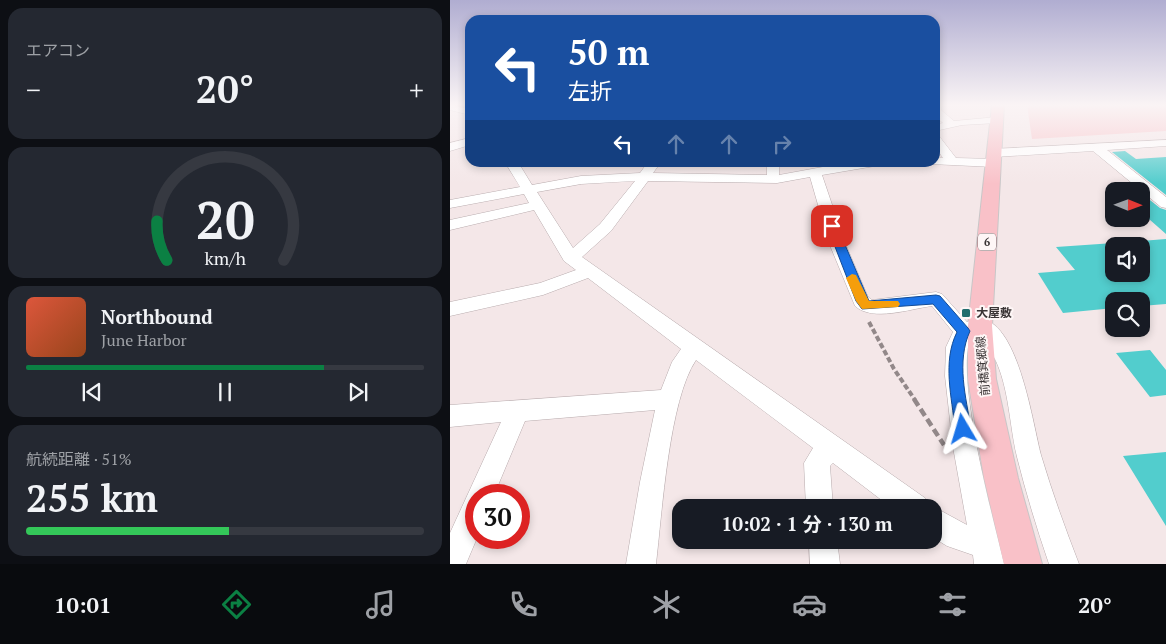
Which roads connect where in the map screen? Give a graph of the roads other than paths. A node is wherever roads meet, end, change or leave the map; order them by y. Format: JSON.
{"nodes":[{"id":1,"x":996,"y":131,"type":"edge"},
{"id":2,"x":465,"y":142,"type":"edge"},
{"id":3,"x":1166,"y":143,"type":"edge"},
{"id":4,"x":940,"y":145,"type":"edge"},
{"id":5,"x":450,"y":147,"type":"edge"},
{"id":6,"x":1097,"y":148,"type":"junction"},
{"id":7,"x":994,"y":158,"type":"junction"},
{"id":8,"x":940,"y":161,"type":"edge"},
{"id":9,"x":952,"y":161,"type":"junction"},
{"id":10,"x":514,"y":167,"type":"edge"},
{"id":11,"x":652,"y":167,"type":"edge"},
{"id":12,"x":773,"y":167,"type":"edge"},
{"id":13,"x":845,"y":167,"type":"edge"},
{"id":14,"x":815,"y":172,"type":"junction"},
{"id":15,"x":645,"y":177,"type":"junction"},
{"id":16,"x":773,"y":179,"type":"junction"},
{"id":17,"x":534,"y":197,"type":"junction"},
{"id":18,"x":450,"y":204,"type":"edge"},
{"id":19,"x":1166,"y":204,"type":"edge"},
{"id":20,"x":450,"y":225,"type":"edge"},
{"id":21,"x":570,"y":257,"type":"junction"},
{"id":22,"x":590,"y":271,"type":"junction"},
{"id":23,"x":450,"y":309,"type":"edge"},
{"id":24,"x":972,"y":329,"type":"junction"},
{"id":25,"x":694,"y":347,"type":"junction"},
{"id":26,"x":668,"y":399,"type":"junction"},
{"id":27,"x":518,"y":411,"type":"junction"},
{"id":28,"x":450,"y":416,"type":"edge"},
{"id":29,"x":830,"y":446,"type":"junction"},
{"id":30,"x":486,"y":484,"type":"edge"},
{"id":31,"x":819,"y":499,"type":"edge"},
{"id":32,"x":903,"y":499,"type":"edge"},
{"id":33,"x":942,"y":527,"type":"edge"},
{"id":34,"x":465,"y":532,"type":"edge"},
{"id":35,"x":824,"y":549,"type":"edge"},
{"id":36,"x":986,"y":553,"type":"edge"},
{"id":37,"x":451,"y":564,"type":"edge"},
{"id":38,"x":641,"y":564,"type":"edge"},
{"id":39,"x":825,"y":564,"type":"edge"},
{"id":40,"x":1023,"y":564,"type":"edge"},
{"id":41,"x":1064,"y":564,"type":"edge"}],
"edges":[{"from":1,"to":7,"type":"main road","name":"前橋箕郷線","number":"6"},
{"from":2,"to":5,"type":"street"},
{"from":3,"to":6,"type":"street"},
{"from":4,"to":9,"type":"street"},
{"from":6,"to":7,"type":"street"},
{"from":6,"to":19,"type":"street"},
{"from":7,"to":9,"type":"street"},
{"from":7,"to":24,"type":"main road","name":"前橋箕郷線","number":"6"},
{"from":8,"to":9,"type":"street"},
{"from":10,"to":17,"type":"street"},
{"from":11,"to":15,"type":"street"},
{"from":12,"to":16,"type":"street"},
{"from":13,"to":14,"type":"street"},
{"from":14,"to":16,"type":"street"},
{"from":14,"to":24,"type":"street"},
{"from":15,"to":16,"type":"street"},
{"from":15,"to":17,"type":"street"},
{"from":15,"to":21,"type":"street"},
{"from":17,"to":18,"type":"street"},
{"from":17,"to":20,"type":"street"},
{"from":17,"to":21,"type":"street"},
{"from":21,"to":22,"type":"street"},
{"from":22,"to":23,"type":"street"},
{"from":22,"to":25,"type":"street"},
{"from":24,"to":36,"type":"street"},
{"from":24,"to":40,"type":"main road","name":"前橋箕郷線","number":"6"},
{"from":24,"to":41,"type":"street"},
{"from":25,"to":26,"type":"street"},
{"from":25,"to":29,"type":"street"},
{"from":26,"to":27,"type":"street"},
{"from":26,"to":38,"type":"street"},
{"from":27,"to":28,"type":"street"},
{"from":27,"to":30,"type":"street"},
{"from":29,"to":31,"type":"street"},
{"from":29,"to":32,"type":"street"},
{"from":33,"to":36,"type":"street"},
{"from":34,"to":37,"type":"street"},
{"from":35,"to":39,"type":"street"}]}
